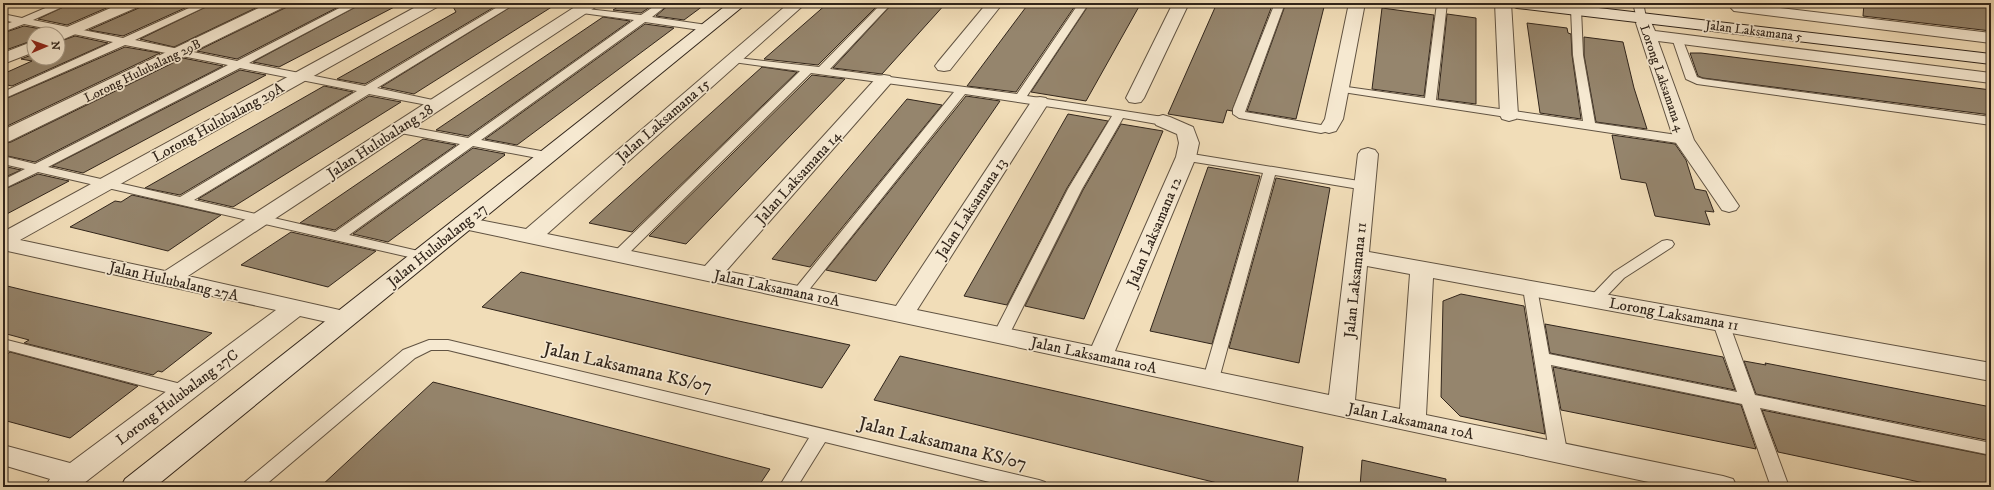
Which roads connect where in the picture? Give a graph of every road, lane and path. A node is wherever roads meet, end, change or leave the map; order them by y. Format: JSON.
{"nodes":[{"id":1,"x":66,"y":3,"type":"edge"},
{"id":2,"x":135,"y":3,"type":"edge"},
{"id":3,"x":208,"y":3,"type":"edge"},
{"id":4,"x":281,"y":3,"type":"edge"},
{"id":5,"x":357,"y":3,"type":"edge"},
{"id":6,"x":434,"y":3,"type":"edge"},
{"id":7,"x":511,"y":3,"type":"edge"},
{"id":8,"x":665,"y":3,"type":"edge"},
{"id":9,"x":739,"y":3,"type":"edge"},
{"id":10,"x":798,"y":3,"type":"edge"},
{"id":11,"x":887,"y":3,"type":"edge"},
{"id":12,"x":995,"y":3,"type":"edge"},
{"id":13,"x":1084,"y":3,"type":"edge"},
{"id":14,"x":1181,"y":3,"type":"edge"},
{"id":15,"x":1280,"y":3,"type":"edge"},
{"id":16,"x":1357,"y":3,"type":"edge"},
{"id":17,"x":1442,"y":3,"type":"edge"},
{"id":18,"x":1503,"y":3,"type":"edge"},
{"id":19,"x":1517,"y":3,"type":"edge"},
{"id":20,"x":1979,"y":3,"type":"edge"},
{"id":21,"x":1991,"y":4,"type":"edge"},
{"id":22,"x":587,"y":6,"type":"edge"},
{"id":23,"x":1568,"y":6,"type":"edge"},
{"id":24,"x":1738,"y":6,"type":"edge"},
{"id":25,"x":1640,"y":10,"type":"edge"},
{"id":26,"x":3,"y":17,"type":"edge"},
{"id":27,"x":643,"y":19,"type":"junction"},
{"id":28,"x":22,"y":21,"type":"junction"},
{"id":29,"x":40,"y":26,"type":"edge"},
{"id":30,"x":708,"y":28,"type":"junction"},
{"id":31,"x":3,"y":29,"type":"edge"},
{"id":32,"x":1750,"y":29,"type":"junction"},
{"id":33,"x":66,"y":32,"type":"edge"},
{"id":34,"x":66,"y":33,"type":"edge"},
{"id":35,"x":1648,"y":35,"type":"junction"},
{"id":36,"x":1677,"y":38,"type":"junction"},
{"id":37,"x":1991,"y":38,"type":"edge"},
{"id":38,"x":125,"y":42,"type":"junction"},
{"id":39,"x":26,"y":49,"type":"edge"},
{"id":40,"x":180,"y":52,"type":"junction"},
{"id":41,"x":3,"y":59,"type":"edge"},
{"id":42,"x":733,"y":59,"type":"junction"},
{"id":43,"x":1991,"y":59,"type":"edge"},
{"id":44,"x":238,"y":64,"type":"junction"},
{"id":45,"x":944,"y":66,"type":"dead end"},
{"id":46,"x":808,"y":70,"type":"junction"},
{"id":47,"x":821,"y":72,"type":"junction"},
{"id":48,"x":301,"y":76,"type":"junction"},
{"id":49,"x":1991,"y":78,"type":"edge"},
{"id":50,"x":884,"y":80,"type":"junction"},
{"id":51,"x":1340,"y":89,"type":"junction"},
{"id":52,"x":367,"y":90,"type":"junction"},
{"id":53,"x":961,"y":91,"type":"junction"},
{"id":54,"x":3,"y":96,"type":"edge"},
{"id":55,"x":1135,"y":98,"type":"dead end"},
{"id":56,"x":1030,"y":100,"type":"junction"},
{"id":57,"x":1430,"y":102,"type":"junction"},
{"id":58,"x":438,"y":104,"type":"junction"},
{"id":59,"x":1120,"y":114,"type":"junction"},
{"id":60,"x":1509,"y":115,"type":"junction"},
{"id":61,"x":1163,"y":121,"type":"joint"},
{"id":62,"x":1991,"y":121,"type":"edge"},
{"id":63,"x":1590,"y":126,"type":"junction"},
{"id":64,"x":1329,"y":127,"type":"joint"},
{"id":65,"x":399,"y":129,"type":"junction"},
{"id":66,"x":3,"y":138,"type":"edge"},
{"id":67,"x":1684,"y":140,"type":"junction"},
{"id":68,"x":470,"y":142,"type":"junction"},
{"id":69,"x":1368,"y":154,"type":"dead end"},
{"id":70,"x":548,"y":156,"type":"junction"},
{"id":71,"x":1186,"y":157,"type":"junction"},
{"id":72,"x":3,"y":160,"type":"edge"},
{"id":73,"x":37,"y":168,"type":"junction"},
{"id":74,"x":1270,"y":170,"type":"junction"},
{"id":75,"x":107,"y":184,"type":"junction"},
{"id":76,"x":3,"y":185,"type":"edge"},
{"id":77,"x":1365,"y":186,"type":"junction"},
{"id":78,"x":182,"y":201,"type":"junction"},
{"id":79,"x":1729,"y":206,"type":"dead end"},
{"id":80,"x":260,"y":219,"type":"junction"},
{"id":81,"x":464,"y":223,"type":"junction"},
{"id":82,"x":337,"y":237,"type":"junction"},
{"id":83,"x":530,"y":237,"type":"junction"},
{"id":84,"x":3,"y":242,"type":"edge"},
{"id":85,"x":1667,"y":244,"type":"dead end"},
{"id":86,"x":620,"y":255,"type":"junction"},
{"id":87,"x":422,"y":256,"type":"junction"},
{"id":88,"x":1357,"y":257,"type":"junction"},
{"id":89,"x":1422,"y":268,"type":"junction"},
{"id":90,"x":711,"y":274,"type":"junction"},
{"id":91,"x":169,"y":279,"type":"junction"},
{"id":92,"x":1530,"y":288,"type":"junction"},
{"id":93,"x":799,"y":293,"type":"junction"},
{"id":94,"x":1595,"y":300,"type":"junction"},
{"id":95,"x":295,"y":308,"type":"junction"},
{"id":96,"x":902,"y":315,"type":"junction"},
{"id":97,"x":345,"y":318,"type":"junction"},
{"id":98,"x":1722,"y":323,"type":"junction"},
{"id":99,"x":1001,"y":335,"type":"junction"},
{"id":100,"x":3,"y":344,"type":"edge"},
{"id":101,"x":1100,"y":356,"type":"junction"},
{"id":102,"x":1542,"y":358,"type":"junction"},
{"id":103,"x":1991,"y":372,"type":"edge"},
{"id":104,"x":1211,"y":379,"type":"junction"},
{"id":105,"x":185,"y":391,"type":"junction"},
{"id":106,"x":1750,"y":400,"type":"junction"},
{"id":107,"x":1341,"y":406,"type":"junction"},
{"id":108,"x":1412,"y":421,"type":"junction"},
{"id":109,"x":821,"y":434,"type":"junction"},
{"id":110,"x":1991,"y":449,"type":"edge"},
{"id":111,"x":1558,"y":451,"type":"junction"},
{"id":112,"x":3,"y":455,"type":"edge"},
{"id":113,"x":66,"y":481,"type":"edge"},
{"id":114,"x":135,"y":487,"type":"edge"},
{"id":115,"x":251,"y":487,"type":"edge"},
{"id":116,"x":788,"y":487,"type":"edge"},
{"id":117,"x":1039,"y":487,"type":"edge"},
{"id":118,"x":1723,"y":487,"type":"edge"},
{"id":119,"x":1780,"y":487,"type":"edge"}],
"edges":[{"from":1,"to":28,"type":"lane"},
{"from":2,"to":33,"type":"street"},
{"from":3,"to":38,"type":"lane"},
{"from":4,"to":40,"type":"street","name":"Lorong Hulubalang 29B"},
{"from":5,"to":44,"type":"lane"},
{"from":6,"to":48,"type":"street","name":"Lorong Hulubalang 29A"},
{"from":7,"to":52,"type":"lane"},
{"from":8,"to":27,"type":"lane"},
{"from":9,"to":30,"type":"street","name":"Jalan Hulubalang 27"},
{"from":10,"to":42,"type":"street","name":"Jalan Laksamana 15"},
{"from":11,"to":47,"type":"lane"},
{"from":12,"to":45,"type":"street"},
{"from":13,"to":56,"type":"lane"},
{"from":14,"to":55,"type":"street"},
{"from":15,"to":64,"type":"lane"},
{"from":16,"to":51,"type":"street"},
{"from":17,"to":57,"type":"lane"},
{"from":18,"to":60,"type":"street"},
{"from":19,"to":23,"type":"street","name":"Jalan Laksamana 5"},
{"from":20,"to":21,"type":"lane"},
{"from":22,"to":27,"type":"lane"},
{"from":22,"to":58,"type":"street","name":"Jalan Hulubalang 28"},
{"from":23,"to":25,"type":"street","name":"Jalan Laksamana 5"},
{"from":23,"to":63,"type":"lane"},
{"from":24,"to":32,"type":"street"},
{"from":24,"to":37,"type":"street"},
{"from":25,"to":32,"type":"street","name":"Jalan Laksamana 5"},
{"from":25,"to":35,"type":"street","name":"Lorong Laksamana 4"},
{"from":26,"to":28,"type":"lane"},
{"from":27,"to":30,"type":"lane"},
{"from":27,"to":68,"type":"lane"},
{"from":28,"to":29,"type":"lane"},
{"from":28,"to":31,"type":"lane"},
{"from":30,"to":70,"type":"street","name":"Jalan Hulubalang 27"},
{"from":32,"to":43,"type":"street","name":"Jalan Laksamana 5"},
{"from":34,"to":38,"type":"lane"},
{"from":35,"to":36,"type":"street","name":"Jalan Laksamana 5"},
{"from":35,"to":67,"type":"street","name":"Lorong Laksamana 4"},
{"from":36,"to":49,"type":"street","name":"Jalan Laksamana 5"},
{"from":36,"to":62,"type":"lane"},
{"from":38,"to":40,"type":"lane"},
{"from":38,"to":54,"type":"lane"},
{"from":39,"to":41,"type":"street"},
{"from":40,"to":44,"type":"lane"},
{"from":40,"to":66,"type":"street","name":"Lorong Hulubalang 29B"},
{"from":42,"to":46,"type":"lane"},
{"from":42,"to":83,"type":"street","name":"Jalan Laksamana 15"},
{"from":44,"to":48,"type":"lane"},
{"from":44,"to":73,"type":"lane"},
{"from":46,"to":47,"type":"lane"},
{"from":46,"to":86,"type":"lane"},
{"from":47,"to":50,"type":"lane"},
{"from":48,"to":52,"type":"lane"},
{"from":48,"to":75,"type":"street","name":"Lorong Hulubalang 29A"},
{"from":50,"to":53,"type":"lane"},
{"from":50,"to":90,"type":"street","name":"Jalan Laksamana 14"},
{"from":51,"to":57,"type":"lane"},
{"from":51,"to":64,"type":"street"},
{"from":52,"to":58,"type":"lane"},
{"from":52,"to":78,"type":"lane"},
{"from":53,"to":56,"type":"lane"},
{"from":53,"to":93,"type":"lane"},
{"from":56,"to":59,"type":"lane"},
{"from":56,"to":96,"type":"street","name":"Jalan Laksamana 13"},
{"from":57,"to":60,"type":"lane"},
{"from":58,"to":65,"type":"street","name":"Jalan Hulubalang 28"},
{"from":59,"to":61,"type":"lane"},
{"from":59,"to":99,"type":"lane"},
{"from":60,"to":63,"type":"lane"},
{"from":61,"to":71,"type":"street","name":"Jalan Laksamana 12"},
{"from":63,"to":67,"type":"lane"},
{"from":65,"to":68,"type":"lane"},
{"from":65,"to":80,"type":"street","name":"Jalan Hulubalang 28"},
{"from":67,"to":79,"type":"street","name":"Lorong Laksamana 4"},
{"from":68,"to":70,"type":"lane"},
{"from":68,"to":82,"type":"lane"},
{"from":69,"to":77,"type":"street","name":"Jalan Laksamana 11"},
{"from":70,"to":81,"type":"street","name":"Jalan Hulubalang 27"},
{"from":71,"to":74,"type":"lane"},
{"from":71,"to":101,"type":"street","name":"Jalan Laksamana 12"},
{"from":72,"to":73,"type":"lane"},
{"from":73,"to":75,"type":"lane"},
{"from":73,"to":76,"type":"lane"},
{"from":74,"to":77,"type":"lane"},
{"from":74,"to":104,"type":"lane"},
{"from":75,"to":78,"type":"lane"},
{"from":75,"to":84,"type":"street","name":"Lorong Hulubalang 29A"},
{"from":77,"to":88,"type":"street","name":"Jalan Laksamana 11"},
{"from":78,"to":80,"type":"lane"},
{"from":80,"to":82,"type":"lane"},
{"from":80,"to":91,"type":"street","name":"Jalan Hulubalang 28"},
{"from":81,"to":83,"type":"street","name":"Jalan Laksamana 10A"},
{"from":81,"to":87,"type":"street","name":"Jalan Hulubalang 27"},
{"from":82,"to":87,"type":"lane"},
{"from":83,"to":86,"type":"street","name":"Jalan Laksamana 10A"},
{"from":84,"to":91,"type":"street","name":"Jalan Hulubalang 27A"},
{"from":85,"to":94,"type":"lane"},
{"from":86,"to":90,"type":"street","name":"Jalan Laksamana 10A"},
{"from":87,"to":97,"type":"street","name":"Jalan Hulubalang 27"},
{"from":88,"to":89,"type":"street","name":"Lorong Laksamana 11"},
{"from":88,"to":107,"type":"street","name":"Jalan Laksamana 11"},
{"from":89,"to":92,"type":"street","name":"Lorong Laksamana 11"},
{"from":89,"to":108,"type":"street"},
{"from":90,"to":93,"type":"street","name":"Jalan Laksamana 10A"},
{"from":91,"to":95,"type":"street","name":"Jalan Hulubalang 27A"},
{"from":92,"to":94,"type":"street","name":"Lorong Laksamana 11"},
{"from":92,"to":102,"type":"lane"},
{"from":93,"to":96,"type":"street","name":"Jalan Laksamana 10A"},
{"from":94,"to":98,"type":"street","name":"Lorong Laksamana 11"},
{"from":95,"to":97,"type":"street","name":"Jalan Hulubalang 27A"},
{"from":95,"to":105,"type":"street","name":"Lorong Hulubalang 27C"},
{"from":96,"to":99,"type":"street","name":"Jalan Laksamana 10A"},
{"from":97,"to":114,"type":"street","name":"Jalan Hulubalang 27"},
{"from":98,"to":103,"type":"street","name":"Lorong Laksamana 11"},
{"from":98,"to":106,"type":"lane"},
{"from":99,"to":101,"type":"street","name":"Jalan Laksamana 10A"},
{"from":100,"to":105,"type":"lane"},
{"from":101,"to":104,"type":"street","name":"Jalan Laksamana 10A"},
{"from":102,"to":106,"type":"lane"},
{"from":102,"to":111,"type":"lane"},
{"from":104,"to":107,"type":"street","name":"Jalan Laksamana 10A"},
{"from":105,"to":113,"type":"street","name":"Lorong Hulubalang 27C"},
{"from":106,"to":110,"type":"lane"},
{"from":106,"to":119,"type":"lane"},
{"from":107,"to":108,"type":"street","name":"Jalan Laksamana 10A"},
{"from":108,"to":111,"type":"street","name":"Jalan Laksamana 10A"},
{"from":109,"to":115,"type":"lane","name":"Jalan Laksamana KS/07"},
{"from":109,"to":116,"type":"lane"},
{"from":109,"to":117,"type":"lane","name":"Jalan Laksamana KS/07"},
{"from":111,"to":118,"type":"street","name":"Jalan Laksamana 10A"},
{"from":112,"to":113,"type":"street"}]}
